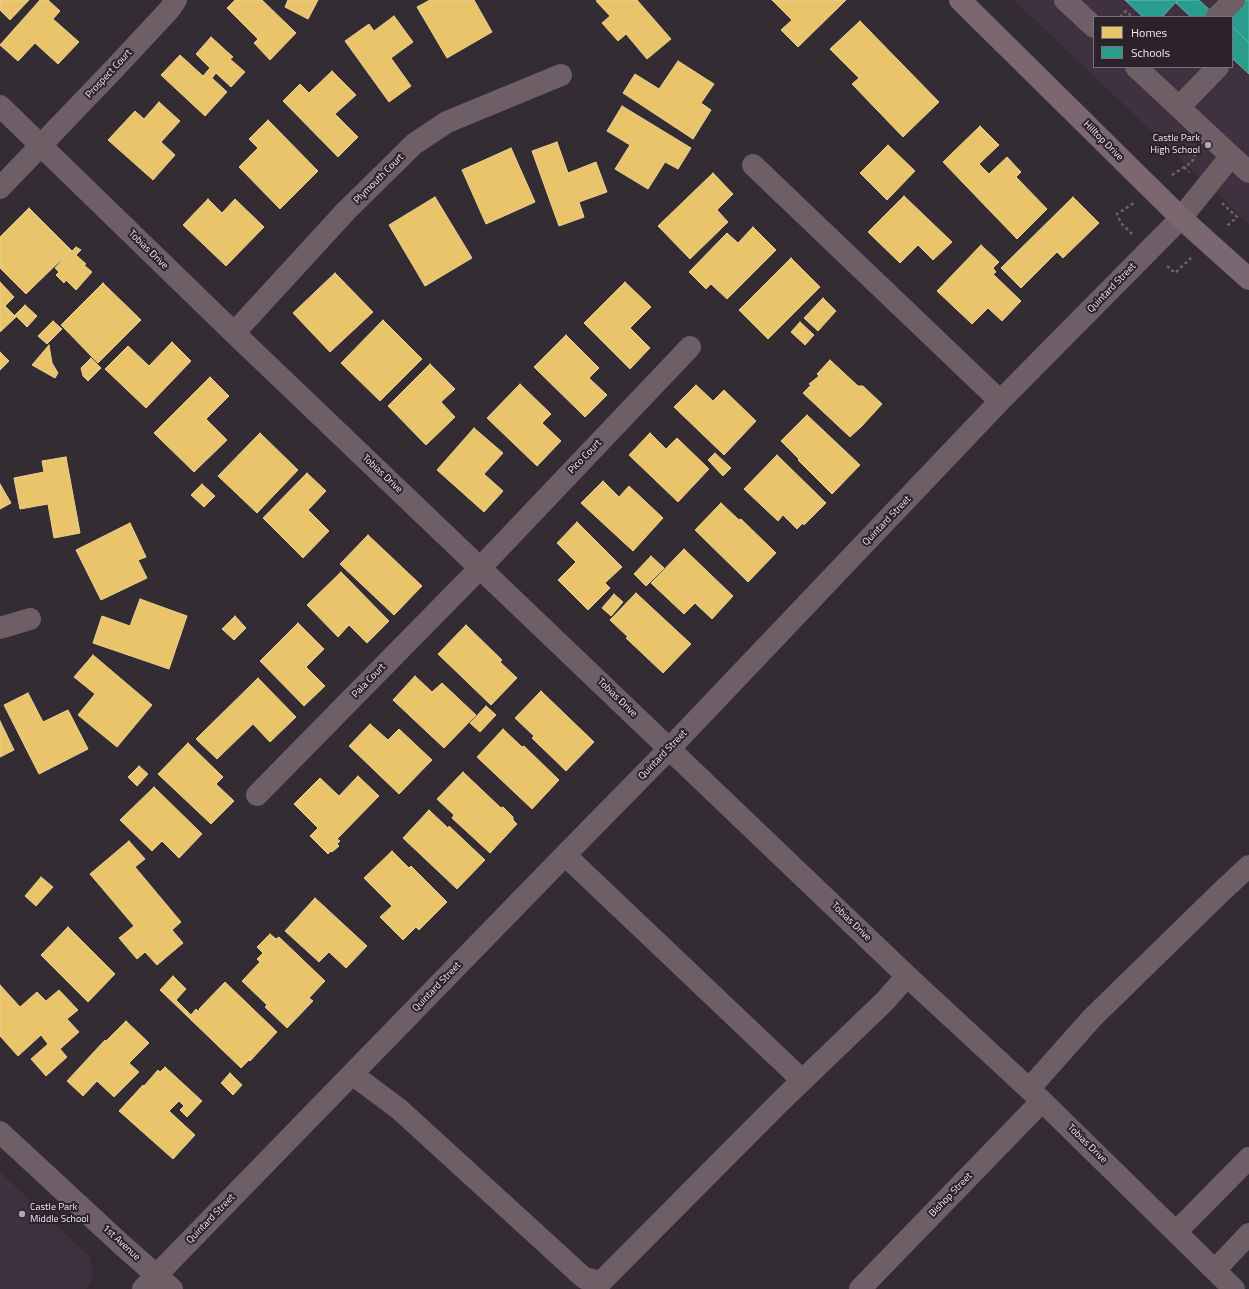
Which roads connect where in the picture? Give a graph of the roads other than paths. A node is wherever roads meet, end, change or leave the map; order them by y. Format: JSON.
{"nodes":[{"id":1,"x":176,"y":0,"type":"edge"},
{"id":2,"x":960,"y":0,"type":"edge"},
{"id":3,"x":1065,"y":0,"type":"edge"},
{"id":4,"x":1234,"y":0,"type":"edge"},
{"id":5,"x":1218,"y":16,"type":"edge"},
{"id":6,"x":1093,"y":26,"type":"edge"},
{"id":7,"x":1137,"y":68,"type":"edge"},
{"id":8,"x":1217,"y":68,"type":"edge"},
{"id":9,"x":561,"y":75,"type":"dead end"},
{"id":10,"x":0,"y":106,"type":"edge"},
{"id":11,"x":1179,"y":107,"type":"junction"},
{"id":12,"x":40,"y":146,"type":"junction"},
{"id":13,"x":1231,"y":156,"type":"junction"},
{"id":14,"x":753,"y":165,"type":"dead end"},
{"id":15,"x":1249,"y":172,"type":"edge"},
{"id":16,"x":0,"y":188,"type":"edge"},
{"id":17,"x":1181,"y":218,"type":"junction"},
{"id":18,"x":1249,"y":279,"type":"edge"},
{"id":19,"x":234,"y":333,"type":"junction"},
{"id":20,"x":690,"y":347,"type":"dead end"},
{"id":21,"x":1000,"y":401,"type":"junction"},
{"id":22,"x":480,"y":567,"type":"junction"},
{"id":23,"x":30,"y":619,"type":"dead end"},
{"id":24,"x":0,"y":628,"type":"edge"},
{"id":25,"x":670,"y":748,"type":"junction"},
{"id":26,"x":257,"y":795,"type":"dead end"},
{"id":27,"x":565,"y":855,"type":"junction"},
{"id":28,"x":1249,"y":866,"type":"edge"},
{"id":29,"x":907,"y":976,"type":"junction"},
{"id":30,"x":352,"y":1074,"type":"junction"},
{"id":31,"x":802,"y":1080,"type":"junction"},
{"id":32,"x":1036,"y":1095,"type":"junction"},
{"id":33,"x":0,"y":1132,"type":"edge"},
{"id":34,"x":1249,"y":1158,"type":"edge"},
{"id":35,"x":1176,"y":1232,"type":"junction"},
{"id":36,"x":1249,"y":1234,"type":"edge"},
{"id":37,"x":1215,"y":1270,"type":"junction"},
{"id":38,"x":157,"y":1284,"type":"edge"},
{"id":39,"x":860,"y":1289,"type":"edge"},
{"id":40,"x":1234,"y":1289,"type":"edge"}],
"edges":[{"from":1,"to":12,"type":"street","name":"Prospect Court"},
{"from":2,"to":17,"type":"main road","name":"Hilltop Drive"},
{"from":3,"to":6,"type":"street"},
{"from":4,"to":5,"type":"street"},
{"from":7,"to":11,"type":"street"},
{"from":8,"to":11,"type":"street"},
{"from":9,"to":19,"type":"street","name":"Plymouth Court"},
{"from":10,"to":12,"type":"street","name":"Tobias Drive"},
{"from":11,"to":13,"type":"street"},
{"from":12,"to":16,"type":"street","name":"Prospect Court"},
{"from":12,"to":19,"type":"street","name":"Tobias Drive"},
{"from":13,"to":15,"type":"street"},
{"from":13,"to":17,"type":"street","name":"Quintard Street"},
{"from":14,"to":21,"type":"street"},
{"from":17,"to":18,"type":"main road","name":"Hilltop Drive"},
{"from":17,"to":21,"type":"street","name":"Quintard Street"},
{"from":19,"to":22,"type":"street","name":"Tobias Drive"},
{"from":20,"to":22,"type":"street","name":"Pico Court"},
{"from":21,"to":25,"type":"street","name":"Quintard Street"},
{"from":22,"to":25,"type":"street","name":"Tobias Drive"},
{"from":22,"to":26,"type":"street","name":"Pala Court"},
{"from":23,"to":24,"type":"street"},
{"from":25,"to":27,"type":"street","name":"Quintard Street"},
{"from":25,"to":29,"type":"street","name":"Tobias Drive"},
{"from":27,"to":30,"type":"street","name":"Quintard Street"},
{"from":27,"to":31,"type":"street"},
{"from":28,"to":32,"type":"street","name":"Bishop Street"},
{"from":29,"to":31,"type":"street"},
{"from":29,"to":32,"type":"street","name":"Tobias Drive"},
{"from":30,"to":31,"type":"street"},
{"from":30,"to":38,"type":"street","name":"Quintard Street"},
{"from":32,"to":35,"type":"street","name":"Tobias Drive"},
{"from":32,"to":39,"type":"street","name":"Bishop Street"},
{"from":33,"to":38,"type":"street","name":"1st Avenue"},
{"from":34,"to":35,"type":"street"},
{"from":35,"to":37,"type":"street","name":"Tobias Drive"},
{"from":36,"to":37,"type":"street"},
{"from":37,"to":40,"type":"street","name":"Tobias Drive"}]}
